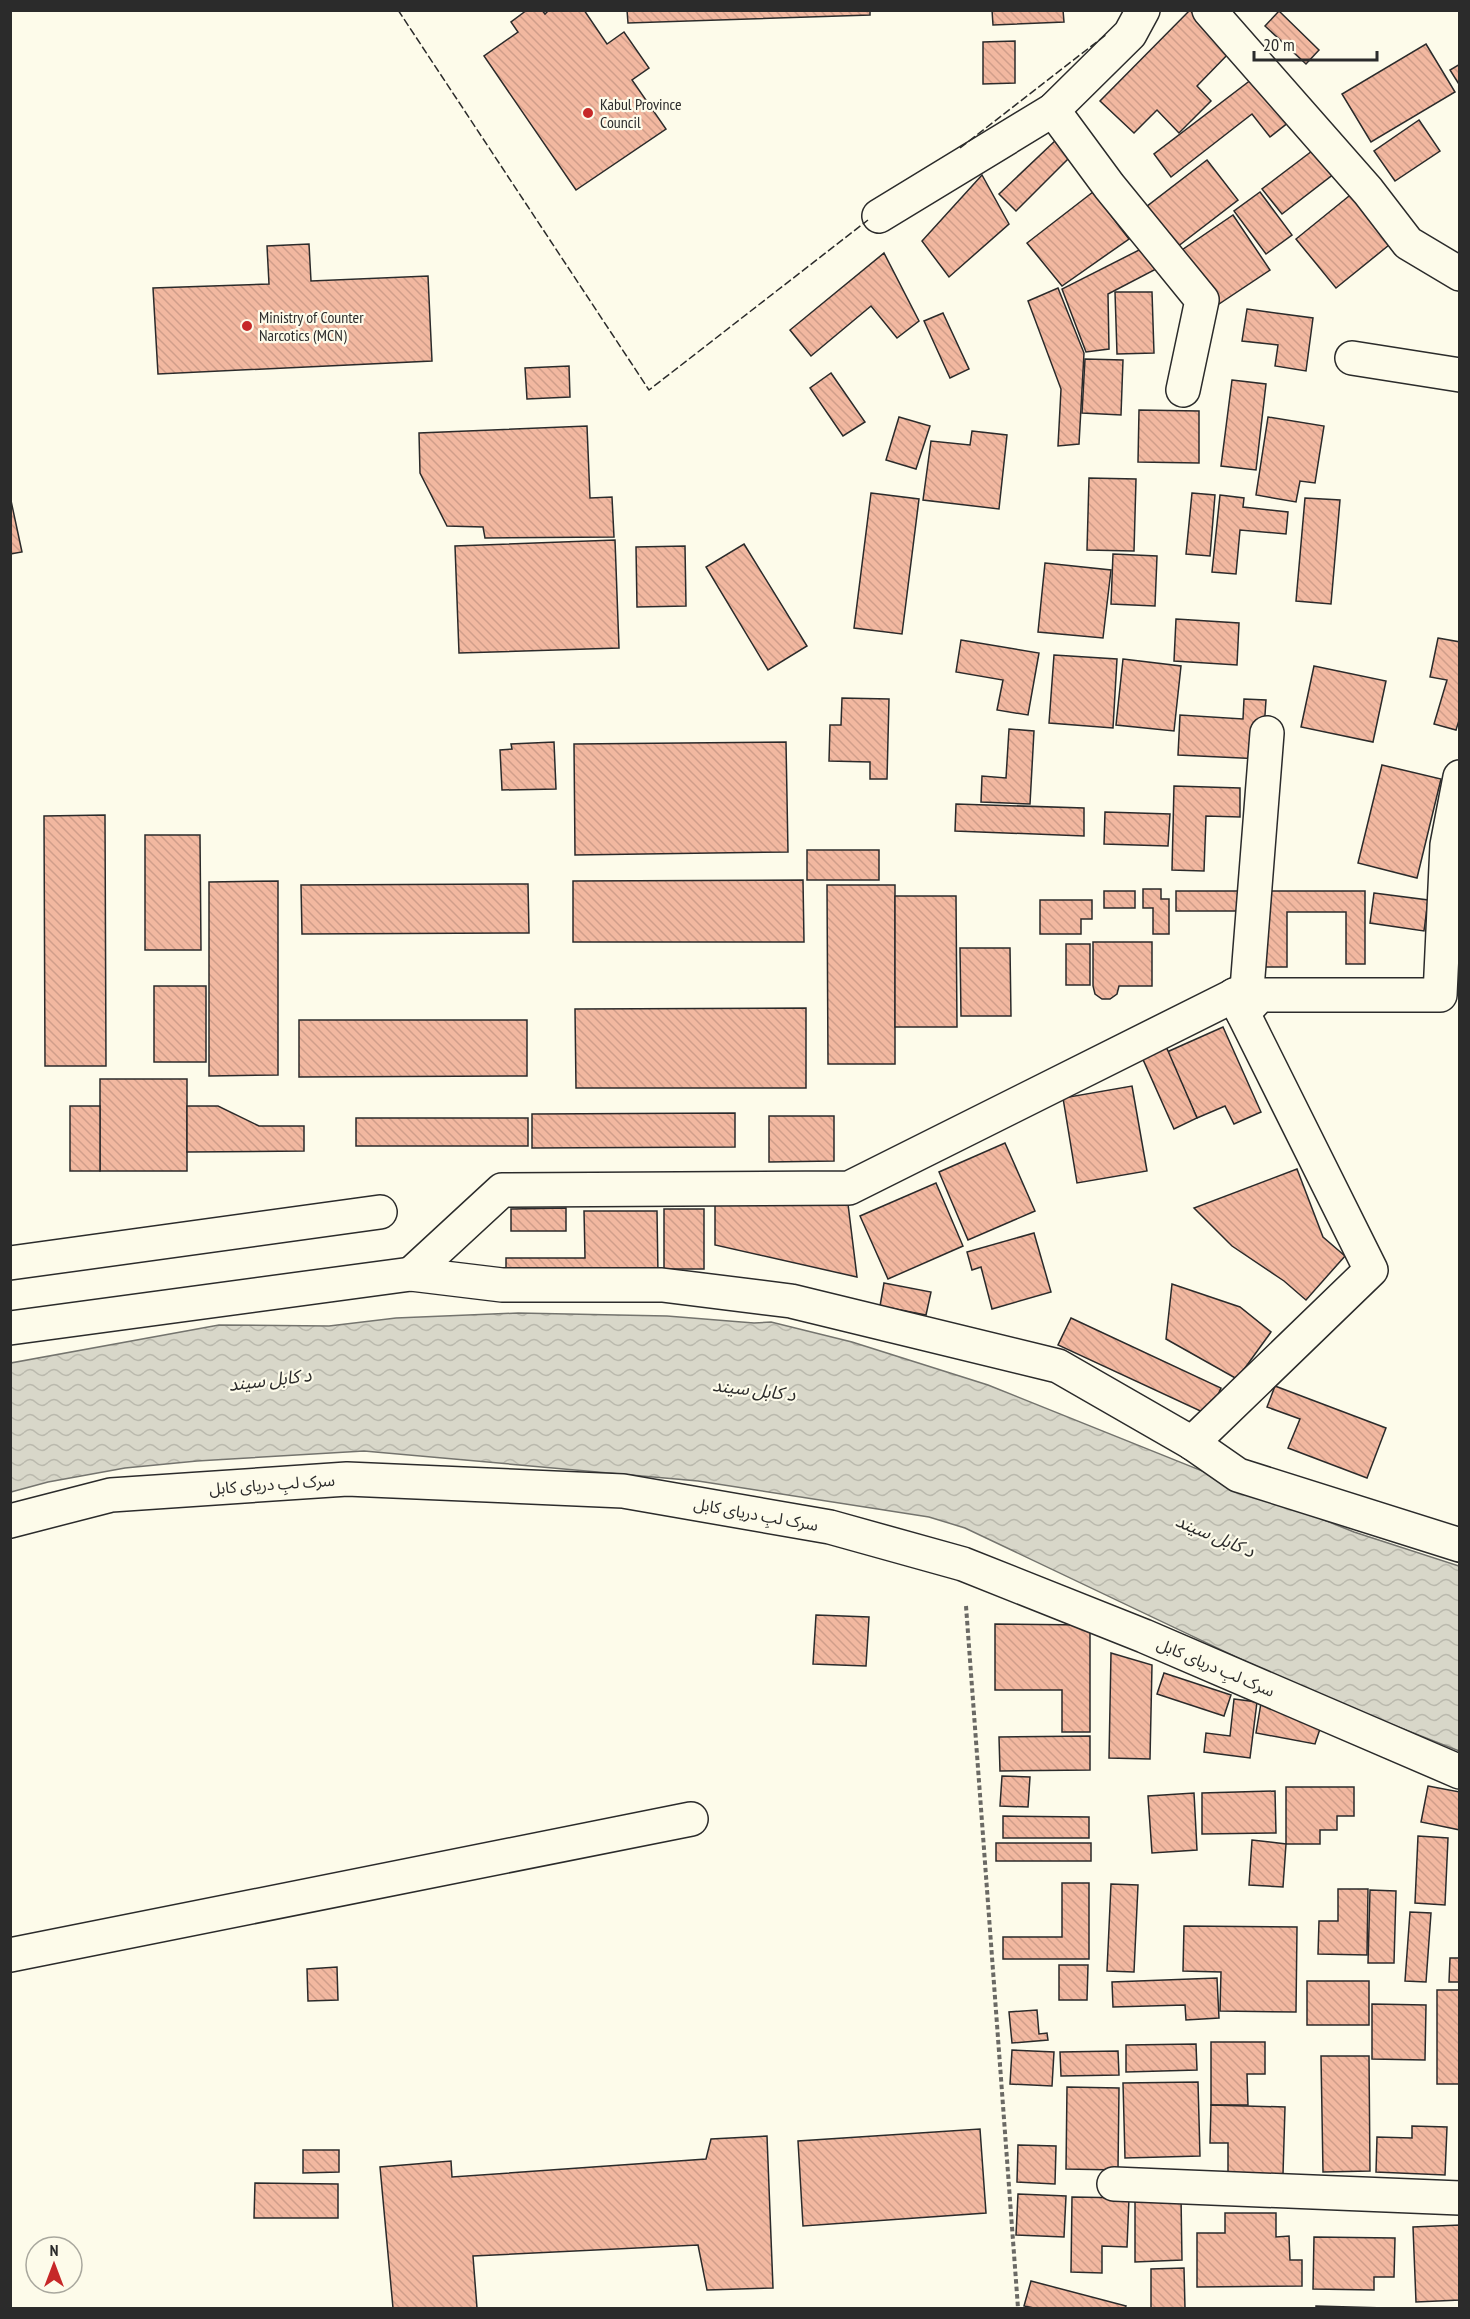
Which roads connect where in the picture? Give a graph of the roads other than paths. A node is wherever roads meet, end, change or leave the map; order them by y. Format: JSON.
{"nodes":[{"id":1,"x":1143,"y":10,"type":"edge"},
{"id":2,"x":1209,"y":10,"type":"edge"},
{"id":3,"x":1053,"y":110,"type":"junction"},
{"id":4,"x":879,"y":216,"type":"dead end"},
{"id":5,"x":1460,"y":274,"type":"edge"},
{"id":6,"x":1352,"y":358,"type":"dead end"},
{"id":7,"x":1460,"y":375,"type":"edge"},
{"id":8,"x":1183,"y":390,"type":"dead end"},
{"id":9,"x":1267,"y":733,"type":"dead end"},
{"id":10,"x":1460,"y":777,"type":"edge"},
{"id":11,"x":1238,"y":1004,"type":"junction"},
{"id":12,"x":380,"y":1212,"type":"dead end"},
{"id":13,"x":10,"y":1263,"type":"edge"},
{"id":14,"x":411,"y":1274,"type":"junction"},
{"id":15,"x":10,"y":1328,"type":"edge"},
{"id":16,"x":1192,"y":1443,"type":"junction"},
{"id":17,"x":10,"y":1521,"type":"edge"},
{"id":18,"x":1460,"y":1545,"type":"edge"},
{"id":19,"x":1460,"y":1772,"type":"edge"},
{"id":20,"x":691,"y":1819,"type":"dead end"},
{"id":21,"x":10,"y":1955,"type":"edge"},
{"id":22,"x":1114,"y":2184,"type":"dead end"},
{"id":23,"x":1460,"y":2198,"type":"edge"}],
"edges":[{"from":1,"to":3,"type":"street"},
{"from":2,"to":5,"type":"street"},
{"from":3,"to":4,"type":"street"},
{"from":3,"to":8,"type":"street"},
{"from":6,"to":7,"type":"street"},
{"from":9,"to":11,"type":"street"},
{"from":10,"to":11,"type":"street"},
{"from":11,"to":14,"type":"street"},
{"from":11,"to":16,"type":"street"},
{"from":12,"to":13,"type":"street"},
{"from":14,"to":15,"type":"street"},
{"from":14,"to":16,"type":"street"},
{"from":16,"to":18,"type":"street"},
{"from":17,"to":19,"type":"street","name":"سرک لبِ دریای کابل"},
{"from":20,"to":21,"type":"street"},
{"from":22,"to":23,"type":"street"}]}
